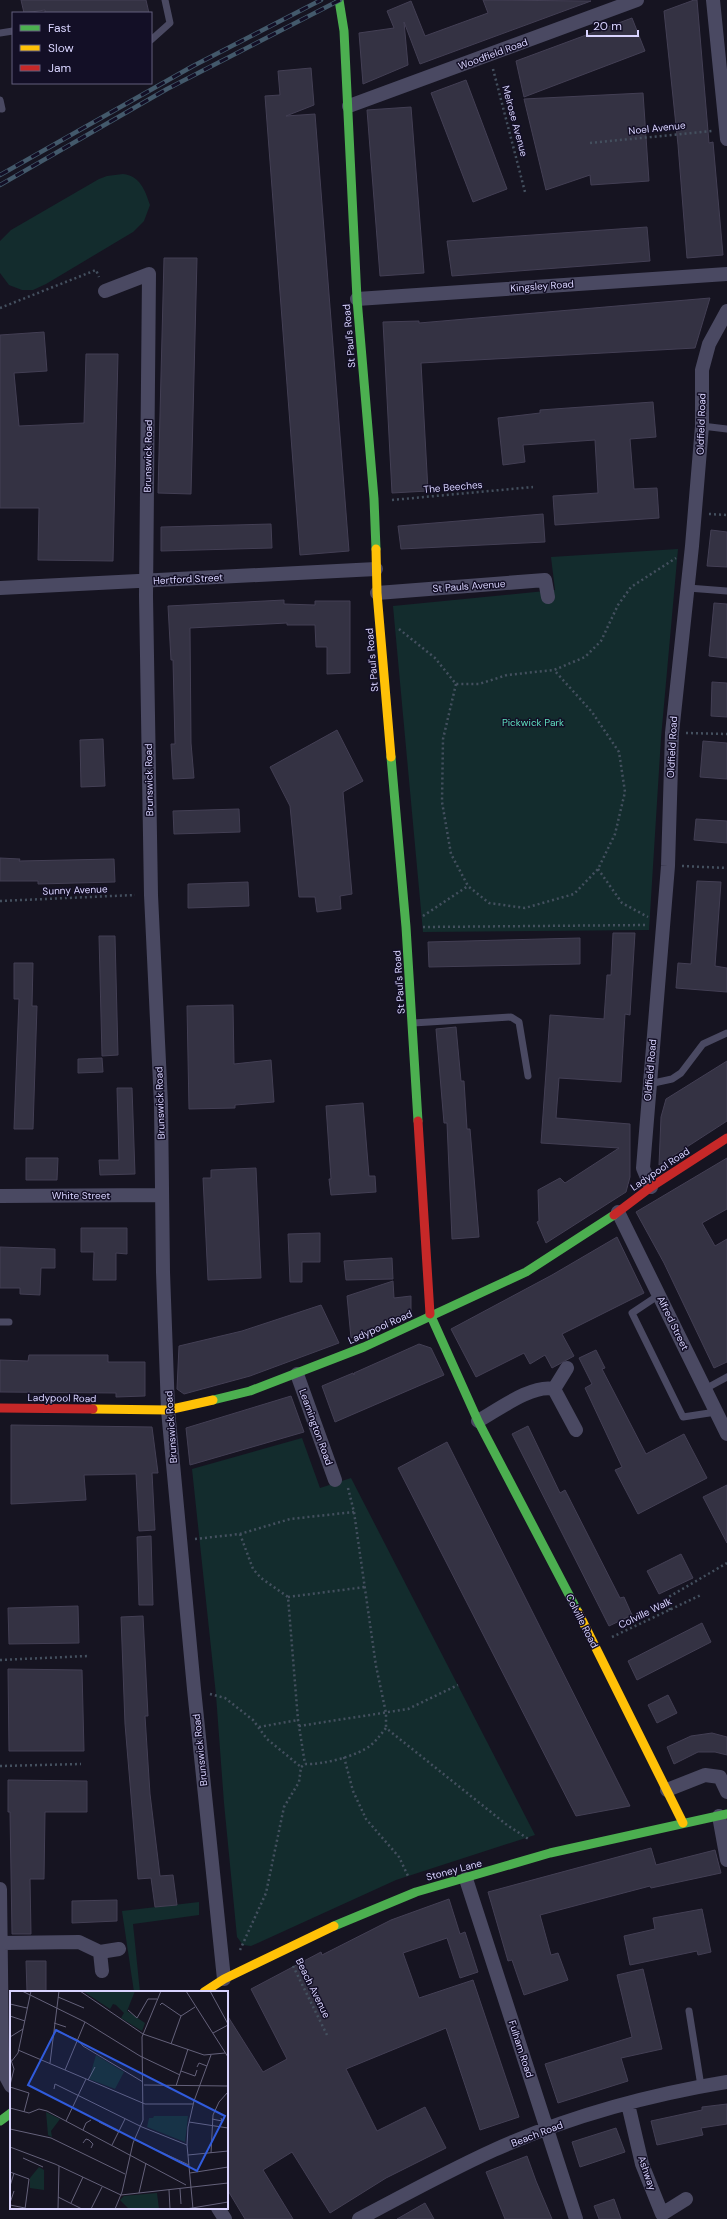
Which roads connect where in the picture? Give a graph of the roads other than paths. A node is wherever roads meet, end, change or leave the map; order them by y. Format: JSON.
{"nodes":[{"id":1,"x":165,"y":0,"type":"edge"},
{"id":2,"x":339,"y":0,"type":"edge"},
{"id":3,"x":637,"y":0,"type":"edge"},
{"id":4,"x":713,"y":0,"type":"edge"},
{"id":5,"x":12,"y":31,"type":"edge"},
{"id":6,"x":0,"y":33,"type":"edge"},
{"id":7,"x":152,"y":39,"type":"edge"},
{"id":8,"x":0,"y":100,"type":"edge"},
{"id":9,"x":349,"y":106,"type":"junction"},
{"id":10,"x":2,"y":109,"type":"dead end"},
{"id":11,"x":726,"y":134,"type":"edge"},
{"id":12,"x":727,"y":274,"type":"edge"},
{"id":13,"x":105,"y":291,"type":"road end"},
{"id":14,"x":357,"y":299,"type":"junction"},
{"id":15,"x":727,"y":311,"type":"edge"},
{"id":16,"x":702,"y":426,"type":"junction"},
{"id":17,"x":727,"y":429,"type":"edge"},
{"id":18,"x":376,"y":569,"type":"junction"},
{"id":19,"x":146,"y":581,"type":"junction"},
{"id":20,"x":0,"y":588,"type":"edge"},
{"id":21,"x":688,"y":588,"type":"junction"},
{"id":22,"x":727,"y":591,"type":"edge"},
{"id":23,"x":377,"y":593,"type":"junction"},
{"id":24,"x":548,"y":597,"type":"dead end"},
{"id":25,"x":412,"y":1023,"type":"junction"},
{"id":26,"x":727,"y":1033,"type":"edge"},
{"id":27,"x":528,"y":1076,"type":"dead end"},
{"id":28,"x":649,"y":1084,"type":"junction"},
{"id":29,"x":727,"y":1138,"type":"edge"},
{"id":30,"x":651,"y":1187,"type":"junction"},
{"id":31,"x":162,"y":1195,"type":"junction"},
{"id":32,"x":0,"y":1196,"type":"edge"},
{"id":33,"x":618,"y":1212,"type":"junction"},
{"id":34,"x":659,"y":1295,"type":"junction"},
{"id":35,"x":430,"y":1317,"type":"junction"},
{"id":36,"x":0,"y":1322,"type":"edge"},
{"id":37,"x":9,"y":1322,"type":"dead end"},
{"id":38,"x":567,"y":1368,"type":"dead end"},
{"id":39,"x":297,"y":1374,"type":"junction"},
{"id":40,"x":727,"y":1377,"type":"edge"},
{"id":41,"x":554,"y":1388,"type":"junction"},
{"id":42,"x":705,"y":1389,"type":"junction"},
{"id":43,"x":0,"y":1408,"type":"edge"},
{"id":44,"x":168,"y":1410,"type":"junction"},
{"id":45,"x":716,"y":1412,"type":"junction"},
{"id":46,"x":478,"y":1421,"type":"junction"},
{"id":47,"x":576,"y":1430,"type":"dead end"},
{"id":48,"x":727,"y":1434,"type":"edge"},
{"id":49,"x":335,"y":1480,"type":"road end"},
{"id":50,"x":667,"y":1790,"type":"junction"},
{"id":51,"x":727,"y":1792,"type":"edge"},
{"id":52,"x":723,"y":1815,"type":"edge"},
{"id":53,"x":683,"y":1823,"type":"junction"},
{"id":54,"x":727,"y":1860,"type":"edge"},
{"id":55,"x":466,"y":1879,"type":"junction"},
{"id":56,"x":0,"y":1889,"type":"edge"},
{"id":57,"x":2,"y":1943,"type":"junction"},
{"id":58,"x":120,"y":1949,"type":"dead end"},
{"id":59,"x":100,"y":1952,"type":"junction"},
{"id":60,"x":102,"y":1971,"type":"dead end"},
{"id":61,"x":224,"y":1978,"type":"junction"},
{"id":62,"x":205,"y":1991,"type":"edge"},
{"id":63,"x":689,"y":2011,"type":"dead end"},
{"id":64,"x":727,"y":2082,"type":"edge"},
{"id":65,"x":10,"y":2084,"type":"edge"},
{"id":66,"x":701,"y":2086,"type":"junction"},
{"id":67,"x":628,"y":2104,"type":"junction"},
{"id":68,"x":10,"y":2114,"type":"edge"},
{"id":69,"x":0,"y":2121,"type":"edge"},
{"id":70,"x":547,"y":2129,"type":"junction"},
{"id":71,"x":686,"y":2199,"type":"dead end"},
{"id":72,"x":219,"y":2209,"type":"edge"},
{"id":73,"x":658,"y":2216,"type":"edge"},
{"id":74,"x":225,"y":2219,"type":"edge"},
{"id":75,"x":359,"y":2219,"type":"edge"},
{"id":76,"x":576,"y":2219,"type":"edge"}],
"edges":[{"from":1,"to":7,"type":"lane"},
{"from":2,"to":9,"type":"street","name":"St Paul's Road"},
{"from":3,"to":9,"type":"street","name":"Woodfield Road"},
{"from":4,"to":11,"type":"street"},
{"from":5,"to":6,"type":"lane"},
{"from":8,"to":10,"type":"lane"},
{"from":9,"to":14,"type":"street","name":"St Paul's Road"},
{"from":12,"to":14,"type":"street","name":"Kingsley Road"},
{"from":13,"to":19,"type":"street","name":"Brunswick Road"},
{"from":14,"to":18,"type":"street","name":"St Paul's Road"},
{"from":15,"to":16,"type":"street","name":"Oldfield Road"},
{"from":16,"to":17,"type":"lane"},
{"from":16,"to":21,"type":"street","name":"Oldfield Road"},
{"from":18,"to":19,"type":"street","name":"Hertford Street"},
{"from":18,"to":23,"type":"street","name":"St Paul's Road"},
{"from":19,"to":20,"type":"street","name":"Hertford Street"},
{"from":19,"to":31,"type":"street","name":"Brunswick Road"},
{"from":21,"to":22,"type":"lane"},
{"from":21,"to":28,"type":"street","name":"Oldfield Road"},
{"from":23,"to":24,"type":"street","name":"St Pauls Avenue"},
{"from":23,"to":25,"type":"street","name":"St Paul's Road"},
{"from":25,"to":27,"type":"lane"},
{"from":25,"to":35,"type":"street","name":"St Paul's Road"},
{"from":26,"to":28,"type":"lane"},
{"from":28,"to":30,"type":"street","name":"Oldfield Road"},
{"from":29,"to":30,"type":"street","name":"Ladypool Road"},
{"from":30,"to":33,"type":"street","name":"Ladypool Road"},
{"from":31,"to":32,"type":"street","name":"White Street"},
{"from":31,"to":44,"type":"street","name":"Brunswick Road"},
{"from":33,"to":34,"type":"street","name":"Alfred Street"},
{"from":33,"to":35,"type":"street","name":"Ladypool Road"},
{"from":34,"to":42,"type":"street","name":"Alfred Street"},
{"from":34,"to":45,"type":"lane"},
{"from":35,"to":39,"type":"street","name":"Ladypool Road"},
{"from":35,"to":46,"type":"street","name":"Colville Road"},
{"from":36,"to":37,"type":"lane"},
{"from":38,"to":41,"type":"street"},
{"from":39,"to":44,"type":"street","name":"Ladypool Road"},
{"from":39,"to":49,"type":"street","name":"Leamington Road"},
{"from":40,"to":42,"type":"lane"},
{"from":41,"to":46,"type":"street"},
{"from":41,"to":47,"type":"street"},
{"from":42,"to":45,"type":"street","name":"Alfred Street"},
{"from":43,"to":44,"type":"street","name":"Ladypool Road"},
{"from":44,"to":61,"type":"street","name":"Brunswick Road"},
{"from":45,"to":48,"type":"street","name":"Alfred Street"},
{"from":46,"to":50,"type":"street","name":"Colville Road"},
{"from":50,"to":51,"type":"street"},
{"from":50,"to":53,"type":"street","name":"Colville Road"},
{"from":52,"to":53,"type":"street","name":"Stoney Lane"},
{"from":52,"to":54,"type":"street"},
{"from":53,"to":55,"type":"street","name":"Stoney Lane"},
{"from":55,"to":61,"type":"street","name":"Stoney Lane"},
{"from":55,"to":70,"type":"street","name":"Fulham Road"},
{"from":56,"to":57,"type":"street"},
{"from":57,"to":59,"type":"street"},
{"from":57,"to":65,"type":"street"},
{"from":58,"to":59,"type":"street"},
{"from":59,"to":60,"type":"street"},
{"from":61,"to":62,"type":"street","name":"Stoney Lane"},
{"from":63,"to":66,"type":"lane"},
{"from":64,"to":66,"type":"street","name":"Beach Road"},
{"from":66,"to":67,"type":"street","name":"Beach Road"},
{"from":67,"to":70,"type":"street","name":"Beach Road"},
{"from":67,"to":73,"type":"street","name":"Ashway"},
{"from":68,"to":69,"type":"street"},
{"from":70,"to":75,"type":"street","name":"Beach Road"},
{"from":70,"to":76,"type":"street","name":"Fulham Road"},
{"from":71,"to":73,"type":"street","name":"Ashway"},
{"from":72,"to":74,"type":"street"}]}
